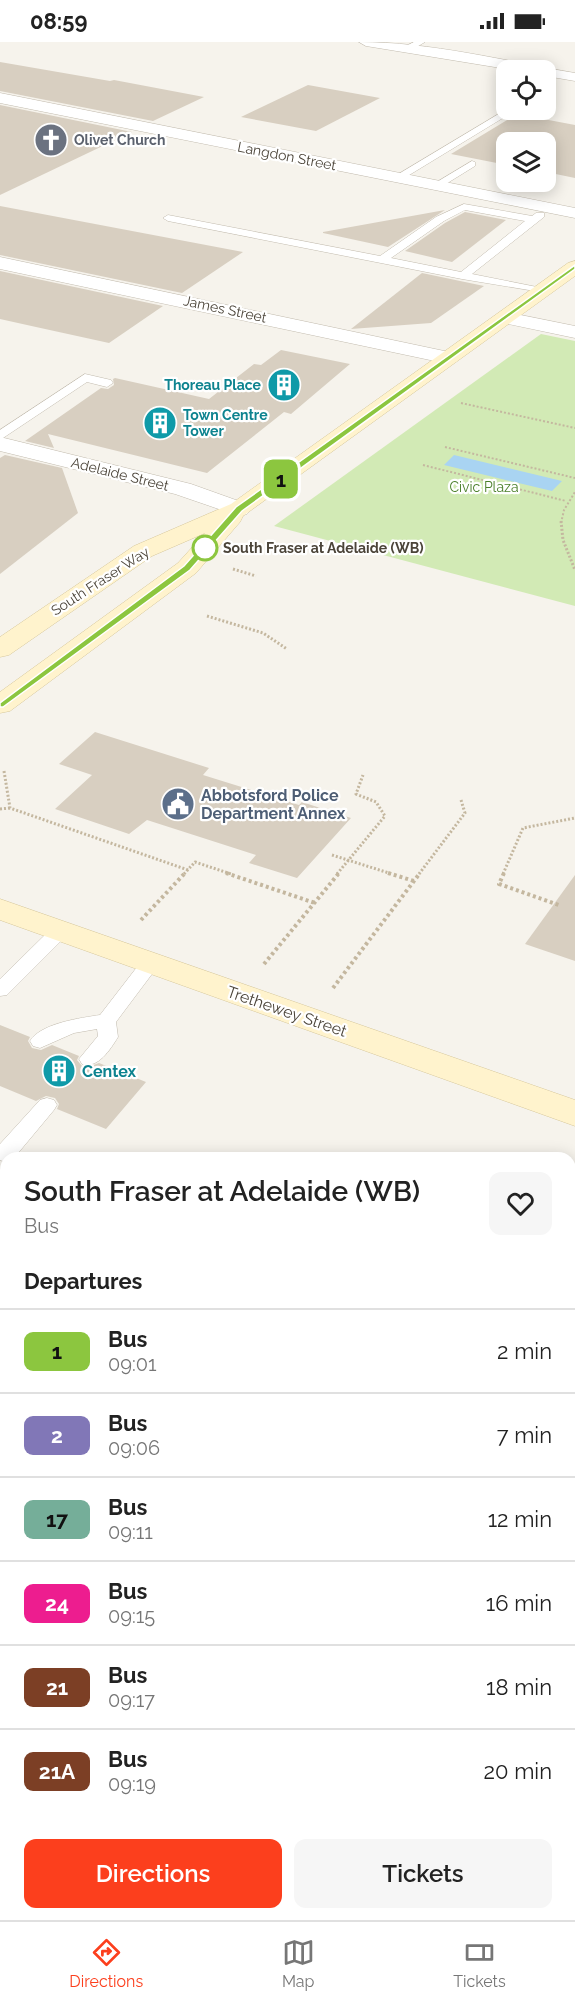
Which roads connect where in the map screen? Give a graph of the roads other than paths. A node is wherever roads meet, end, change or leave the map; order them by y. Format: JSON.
{"nodes":[{"id":1,"x":366,"y":42,"type":"edge"},
{"id":2,"x":421,"y":42,"type":"edge"},
{"id":3,"x":407,"y":49,"type":"junction"},
{"id":4,"x":496,"y":63,"type":"edge"},
{"id":5,"x":556,"y":74,"type":"edge"},
{"id":6,"x":575,"y":77,"type":"edge"},
{"id":7,"x":0,"y":98,"type":"edge"},
{"id":8,"x":496,"y":119,"type":"edge"},
{"id":9,"x":472,"y":164,"type":"dead end"},
{"id":10,"x":397,"y":178,"type":"junction"},
{"id":11,"x":437,"y":186,"type":"junction"},
{"id":12,"x":549,"y":208,"type":"junction"},
{"id":13,"x":575,"y":213,"type":"edge"},
{"id":14,"x":168,"y":218,"type":"dead end"},
{"id":15,"x":534,"y":220,"type":"junction"},
{"id":16,"x":381,"y":260,"type":"junction"},
{"id":17,"x":0,"y":263,"type":"edge"},
{"id":18,"x":575,"y":267,"type":"edge"},
{"id":19,"x":462,"y":276,"type":"junction"},
{"id":20,"x":543,"y":291,"type":"junction"},
{"id":21,"x":506,"y":318,"type":"junction"},
{"id":22,"x":575,"y":332,"type":"edge"},
{"id":23,"x":449,"y":358,"type":"junction"},
{"id":24,"x":107,"y":383,"type":"dead end"},
{"id":25,"x":0,"y":436,"type":"edge"},
{"id":26,"x":0,"y":444,"type":"edge"},
{"id":27,"x":239,"y":509,"type":"junction"},
{"id":28,"x":0,"y":649,"type":"edge"},
{"id":29,"x":0,"y":705,"type":"edge"},
{"id":30,"x":0,"y":885,"type":"edge"},
{"id":31,"x":0,"y":909,"type":"edge"},
{"id":32,"x":0,"y":920,"type":"edge"},
{"id":33,"x":50,"y":926,"type":"junction"},
{"id":34,"x":151,"y":963,"type":"junction"},
{"id":35,"x":8,"y":974,"type":"edge"},
{"id":36,"x":0,"y":990,"type":"edge"},
{"id":37,"x":106,"y":1021,"type":"junction"},
{"id":38,"x":40,"y":1041,"type":"dead end"},
{"id":39,"x":89,"y":1059,"type":"dead end"},
{"id":40,"x":47,"y":1105,"type":"dead end"},
{"id":41,"x":575,"y":1113,"type":"edge"},
{"id":42,"x":7,"y":1152,"type":"edge"}],
"edges":[{"from":1,"to":3,"type":"street"},
{"from":2,"to":3,"type":"lane"},
{"from":3,"to":4,"type":"street"},
{"from":5,"to":6,"type":"street"},
{"from":7,"to":10,"type":"street","name":"Langdon Street"},
{"from":8,"to":10,"type":"lane"},
{"from":9,"to":11,"type":"lane"},
{"from":10,"to":11,"type":"street","name":"Langdon Street"},
{"from":11,"to":12,"type":"street","name":"Langdon Street"},
{"from":12,"to":13,"type":"street","name":"Langdon Street"},
{"from":12,"to":15,"type":"lane"},
{"from":14,"to":16,"type":"lane"},
{"from":15,"to":16,"type":"lane"},
{"from":15,"to":19,"type":"lane"},
{"from":16,"to":19,"type":"lane"},
{"from":17,"to":23,"type":"street","name":"James Street"},
{"from":18,"to":20,"type":"main road","name":"South Fraser Way"},
{"from":19,"to":20,"type":"lane"},
{"from":20,"to":21,"type":"main road","name":"South Fraser Way"},
{"from":21,"to":22,"type":"street"},
{"from":21,"to":23,"type":"main road","name":"South Fraser Way"},
{"from":23,"to":27,"type":"main road","name":"South Fraser Way"},
{"from":24,"to":25,"type":"lane"},
{"from":26,"to":27,"type":"street","name":"Adelaide Street"},
{"from":27,"to":28,"type":"main road","name":"South Fraser Way"},
{"from":27,"to":29,"type":"main road","name":"South Fraser Way"},
{"from":30,"to":33,"type":"main road"},
{"from":31,"to":33,"type":"main road","name":"Trethewey Street"},
{"from":32,"to":33,"type":"main road"},
{"from":33,"to":34,"type":"main road","name":"Trethewey Street"},
{"from":33,"to":35,"type":"lane"},
{"from":34,"to":37,"type":"lane"},
{"from":34,"to":41,"type":"main road","name":"Trethewey Street"},
{"from":35,"to":36,"type":"lane"},
{"from":37,"to":38,"type":"lane"},
{"from":37,"to":39,"type":"lane"},
{"from":40,"to":42,"type":"lane"}]}
